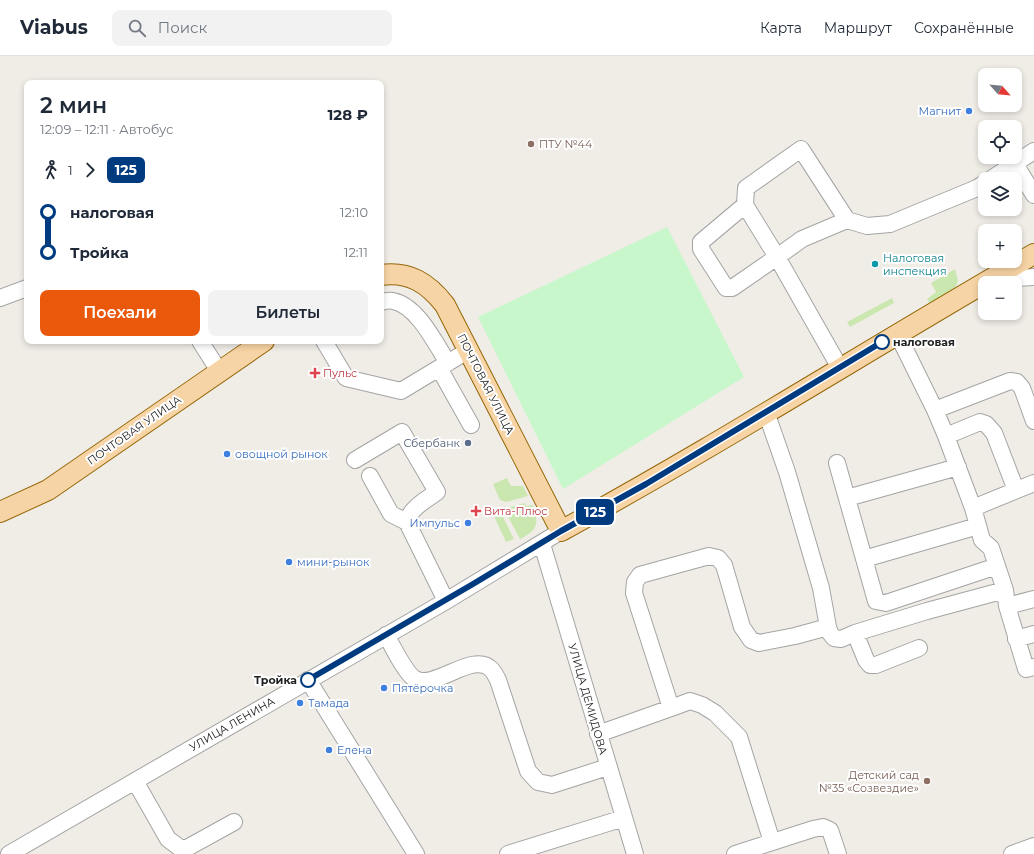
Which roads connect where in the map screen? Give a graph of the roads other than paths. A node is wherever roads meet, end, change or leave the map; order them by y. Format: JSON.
{"nodes":[{"id":1,"x":1034,"y":151,"type":"edge"},
{"id":2,"x":1022,"y":159,"type":"edge"},
{"id":3,"x":1015,"y":164,"type":"joint"},
{"id":4,"x":1002,"y":172,"type":"edge"},
{"id":5,"x":978,"y":187,"type":"edge"},
{"id":6,"x":1034,"y":195,"type":"edge"},
{"id":7,"x":745,"y":205,"type":"junction"},
{"id":8,"x":847,"y":220,"type":"junction"},
{"id":9,"x":1034,"y":254,"type":"edge"},
{"id":10,"x":776,"y":257,"type":"junction"},
{"id":11,"x":384,"y":275,"type":"edge"},
{"id":12,"x":998,"y":276,"type":"edge"},
{"id":13,"x":1034,"y":277,"type":"edge"},
{"id":14,"x":1022,"y":278,"type":"edge"},
{"id":15,"x":978,"y":288,"type":"edge"},
{"id":16,"x":24,"y":289,"type":"edge"},
{"id":17,"x":0,"y":298,"type":"edge"},
{"id":18,"x":384,"y":302,"type":"edge"},
{"id":19,"x":897,"y":333,"type":"junction"},
{"id":20,"x":202,"y":344,"type":"edge"},
{"id":21,"x":260,"y":344,"type":"edge"},
{"id":22,"x":326,"y":344,"type":"edge"},
{"id":23,"x":469,"y":350,"type":"junction"},
{"id":24,"x":444,"y":365,"type":"junction"},
{"id":25,"x":840,"y":368,"type":"junction"},
{"id":26,"x":220,"y":371,"type":"junction"},
{"id":27,"x":935,"y":410,"type":"junction"},
{"id":28,"x":766,"y":412,"type":"junction"},
{"id":29,"x":1034,"y":421,"type":"edge"},
{"id":30,"x":471,"y":425,"type":"dead end"},
{"id":31,"x":946,"y":436,"type":"junction"},
{"id":32,"x":355,"y":460,"type":"dead end"},
{"id":33,"x":837,"y":463,"type":"dead end"},
{"id":34,"x":958,"y":467,"type":"junction"},
{"id":35,"x":370,"y":476,"type":"dead end"},
{"id":36,"x":1034,"y":483,"type":"edge"},
{"id":37,"x":1016,"y":490,"type":"junction"},
{"id":38,"x":847,"y":498,"type":"junction"},
{"id":39,"x":973,"y":508,"type":"junction"},
{"id":40,"x":0,"y":512,"type":"edge"},
{"id":41,"x":407,"y":522,"type":"junction"},
{"id":42,"x":978,"y":526,"type":"junction"},
{"id":43,"x":561,"y":531,"type":"junction"},
{"id":44,"x":542,"y":544,"type":"junction"},
{"id":45,"x":864,"y":559,"type":"junction"},
{"id":46,"x":998,"y":566,"type":"junction"},
{"id":47,"x":1005,"y":590,"type":"junction"},
{"id":48,"x":1034,"y":599,"type":"edge"},
{"id":49,"x":446,"y":600,"type":"junction"},
{"id":50,"x":1007,"y":606,"type":"junction"},
{"id":51,"x":828,"y":627,"type":"junction"},
{"id":52,"x":855,"y":633,"type":"junction"},
{"id":53,"x":1034,"y":634,"type":"edge"},
{"id":54,"x":386,"y":635,"type":"junction"},
{"id":55,"x":1016,"y":639,"type":"junction"},
{"id":56,"x":919,"y":648,"type":"dead end"},
{"id":57,"x":1034,"y":667,"type":"edge"},
{"id":58,"x":308,"y":680,"type":"junction"},
{"id":59,"x":671,"y":708,"type":"junction"},
{"id":60,"x":598,"y":734,"type":"junction"},
{"id":61,"x":608,"y":767,"type":"junction"},
{"id":62,"x":135,"y":781,"type":"junction"},
{"id":63,"x":624,"y":818,"type":"junction"},
{"id":64,"x":234,"y":822,"type":"dead end"},
{"id":65,"x":772,"y":842,"type":"junction"},
{"id":66,"x":1034,"y":846,"type":"edge"},
{"id":67,"x":9,"y":854,"type":"edge"},
{"id":68,"x":416,"y":854,"type":"edge"},
{"id":69,"x":508,"y":854,"type":"edge"},
{"id":70,"x":635,"y":854,"type":"edge"},
{"id":71,"x":735,"y":854,"type":"edge"},
{"id":72,"x":838,"y":854,"type":"edge"},
{"id":73,"x":1012,"y":854,"type":"edge"}],
"edges":[{"from":1,"to":2,"type":"street"},
{"from":3,"to":4,"type":"street"},
{"from":3,"to":6,"type":"street"},
{"from":5,"to":8,"type":"street"},
{"from":7,"to":8,"type":"street"},
{"from":7,"to":10,"type":"street"},
{"from":7,"to":10,"type":"street"},
{"from":8,"to":10,"type":"street"},
{"from":9,"to":12,"type":"main road","name":"УЛИЦА ЛЕНИНА"},
{"from":10,"to":25,"type":"street"},
{"from":11,"to":23,"type":"main road","name":"ПОЧТОВАЯ УЛИЦА"},
{"from":13,"to":14,"type":"street"},
{"from":15,"to":19,"type":"main road","name":"УЛИЦА ЛЕНИНА"},
{"from":16,"to":17,"type":"street"},
{"from":18,"to":24,"type":"street"},
{"from":19,"to":25,"type":"main road","name":"УЛИЦА ЛЕНИНА"},
{"from":19,"to":27,"type":"street"},
{"from":20,"to":26,"type":"street"},
{"from":21,"to":26,"type":"main road","name":"ПОЧТОВАЯ УЛИЦА"},
{"from":22,"to":24,"type":"street"},
{"from":23,"to":24,"type":"street"},
{"from":23,"to":43,"type":"main road","name":"ПОЧТОВАЯ УЛИЦА"},
{"from":24,"to":30,"type":"street"},
{"from":25,"to":28,"type":"main road","name":"УЛИЦА ЛЕНИНА"},
{"from":26,"to":40,"type":"main road","name":"ПОЧТОВАЯ УЛИЦА"},
{"from":27,"to":29,"type":"street"},
{"from":27,"to":31,"type":"street"},
{"from":28,"to":43,"type":"main road","name":"УЛИЦА ЛЕНИНА"},
{"from":28,"to":51,"type":"street"},
{"from":31,"to":34,"type":"street"},
{"from":31,"to":37,"type":"street"},
{"from":32,"to":41,"type":"street"},
{"from":33,"to":38,"type":"street"},
{"from":34,"to":38,"type":"street"},
{"from":34,"to":39,"type":"street"},
{"from":35,"to":41,"type":"street"},
{"from":36,"to":37,"type":"street"},
{"from":37,"to":39,"type":"street"},
{"from":38,"to":45,"type":"street"},
{"from":39,"to":42,"type":"street"},
{"from":41,"to":49,"type":"street"},
{"from":42,"to":45,"type":"street"},
{"from":42,"to":46,"type":"street"},
{"from":43,"to":44,"type":"street","name":"УЛИЦА ЛЕНИНА"},
{"from":44,"to":49,"type":"street","name":"УЛИЦА ЛЕНИНА"},
{"from":44,"to":60,"type":"street","name":"УЛИЦА ДЕМИДОВА"},
{"from":45,"to":46,"type":"street"},
{"from":46,"to":47,"type":"street"},
{"from":47,"to":50,"type":"street"},
{"from":47,"to":52,"type":"street"},
{"from":48,"to":50,"type":"street"},
{"from":49,"to":54,"type":"street","name":"УЛИЦА ЛЕНИНА"},
{"from":50,"to":55,"type":"street"},
{"from":51,"to":52,"type":"street"},
{"from":51,"to":59,"type":"street"},
{"from":52,"to":56,"type":"street"},
{"from":53,"to":55,"type":"street"},
{"from":54,"to":58,"type":"street","name":"УЛИЦА ЛЕНИНА"},
{"from":54,"to":61,"type":"street"},
{"from":55,"to":57,"type":"street"},
{"from":58,"to":62,"type":"street","name":"УЛИЦА ЛЕНИНА"},
{"from":58,"to":68,"type":"street"},
{"from":59,"to":60,"type":"street"},
{"from":59,"to":65,"type":"street"},
{"from":60,"to":61,"type":"street","name":"УЛИЦА ДЕМИДОВА"},
{"from":61,"to":63,"type":"street","name":"УЛИЦА ДЕМИДОВА"},
{"from":62,"to":64,"type":"street"},
{"from":62,"to":67,"type":"street","name":"УЛИЦА ЛЕНИНА"},
{"from":63,"to":69,"type":"street"},
{"from":63,"to":70,"type":"street","name":"УЛИЦА ДЕМИДОВА"},
{"from":65,"to":71,"type":"street"},
{"from":65,"to":72,"type":"street"},
{"from":66,"to":73,"type":"street"}]}
